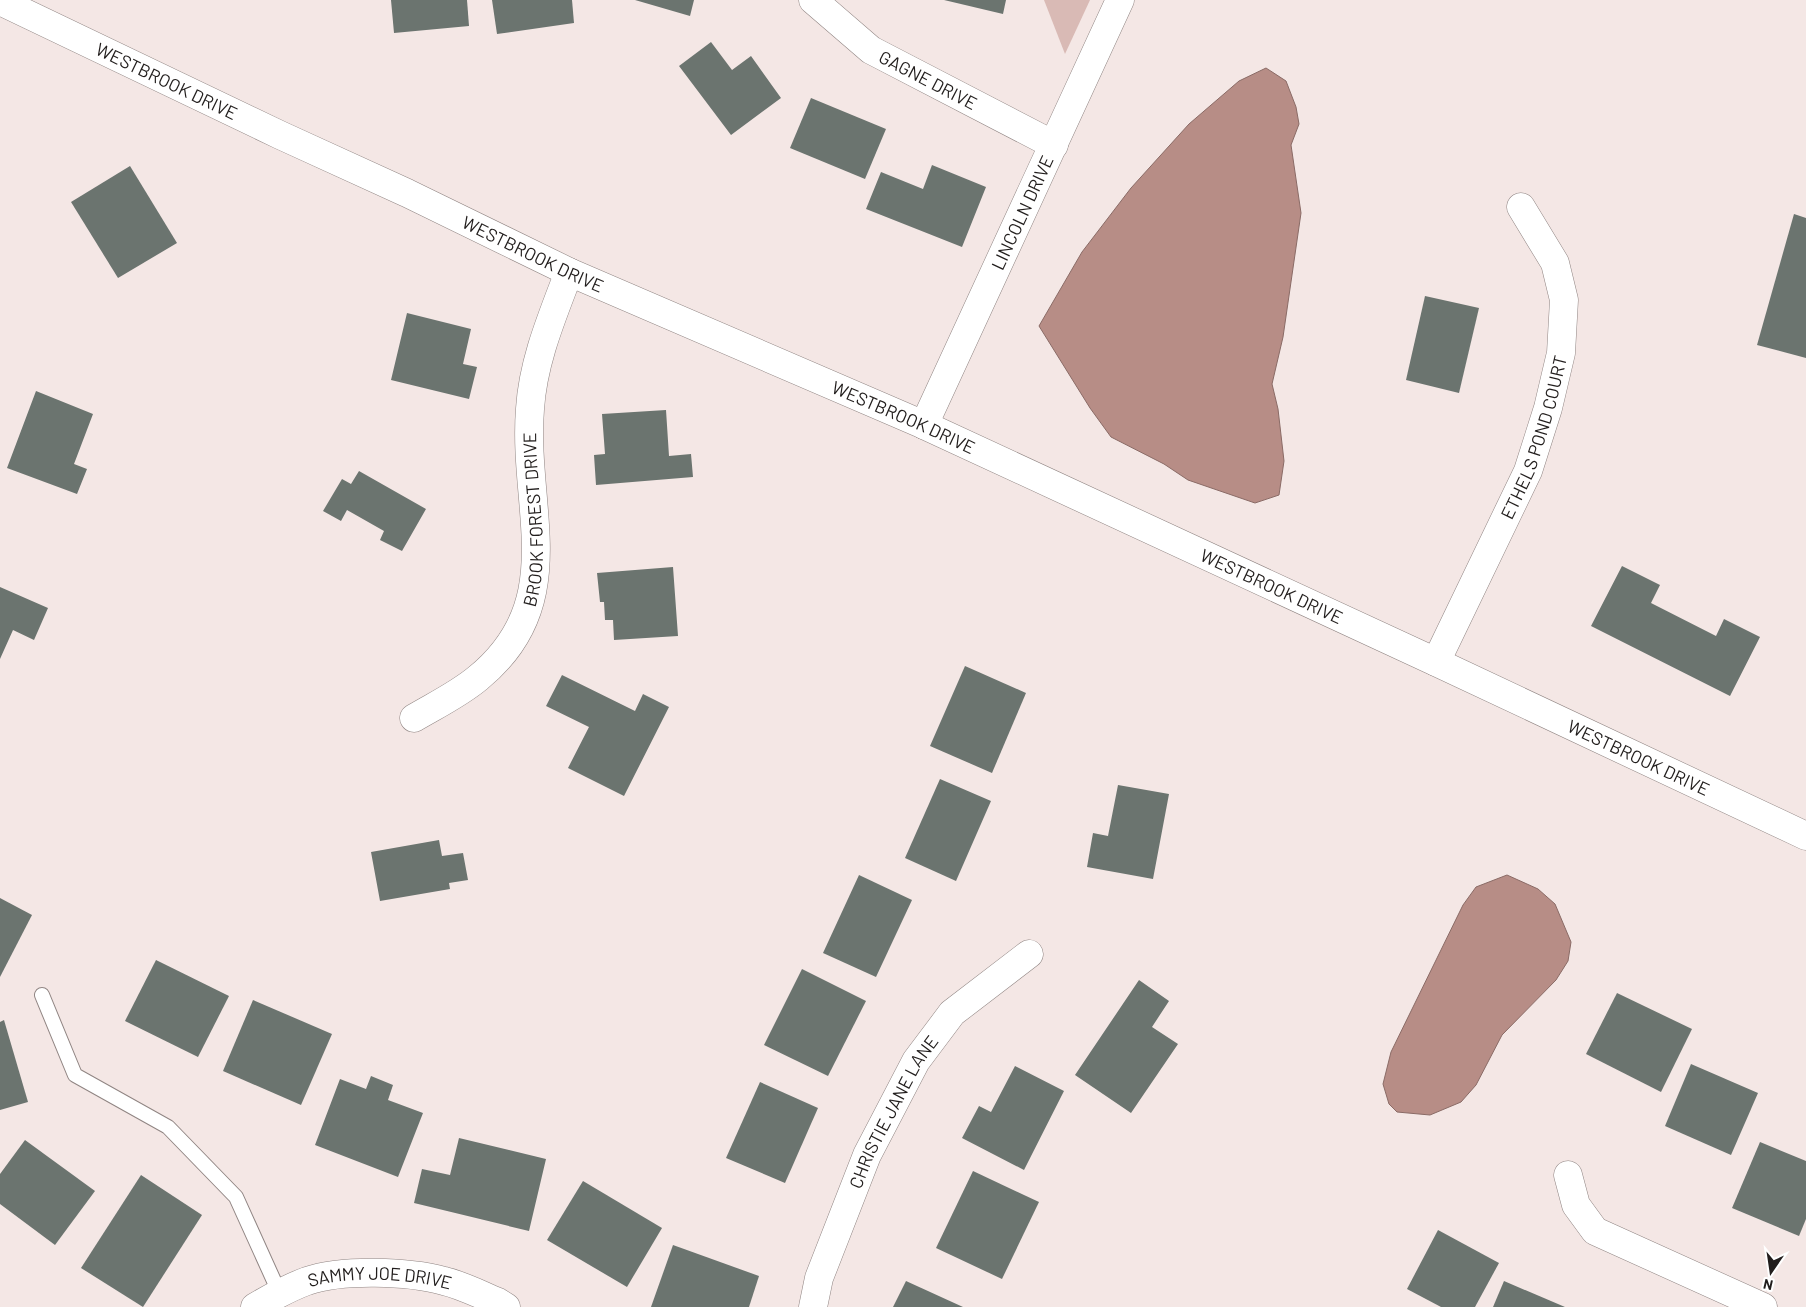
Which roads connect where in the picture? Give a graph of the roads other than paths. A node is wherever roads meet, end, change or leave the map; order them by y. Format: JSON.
{"nodes":[{"id":1,"x":813,"y":0,"type":"edge"},
{"id":2,"x":1120,"y":0,"type":"edge"},
{"id":3,"x":0,"y":1,"type":"edge"},
{"id":4,"x":1054,"y":145,"type":"junction"},
{"id":5,"x":1520,"y":207,"type":"dead end"},
{"id":6,"x":569,"y":272,"type":"junction"},
{"id":7,"x":924,"y":425,"type":"junction"},
{"id":8,"x":1436,"y":662,"type":"junction"},
{"id":9,"x":414,"y":718,"type":"dead end"},
{"id":10,"x":1806,"y":836,"type":"edge"},
{"id":11,"x":1029,"y":954,"type":"dead end"},
{"id":12,"x":42,"y":995,"type":"dead end"},
{"id":13,"x":1568,"y":1175,"type":"dead end"},
{"id":14,"x":279,"y":1292,"type":"junction"},
{"id":15,"x":255,"y":1307,"type":"edge"},
{"id":16,"x":506,"y":1307,"type":"edge"},
{"id":17,"x":813,"y":1307,"type":"edge"},
{"id":18,"x":1763,"y":1307,"type":"edge"}],
"edges":[{"from":1,"to":4,"type":"street","name":"GAGNE DRIVE"},
{"from":2,"to":4,"type":"street","name":"LINCOLN DRIVE"},
{"from":3,"to":6,"type":"street","name":"WESTBROOK DRIVE"},
{"from":4,"to":7,"type":"street","name":"LINCOLN DRIVE"},
{"from":5,"to":8,"type":"street","name":"ETHELS POND COURT"},
{"from":6,"to":7,"type":"street","name":"WESTBROOK DRIVE"},
{"from":6,"to":9,"type":"street","name":"BROOK FOREST DRIVE"},
{"from":7,"to":8,"type":"street","name":"WESTBROOK DRIVE"},
{"from":8,"to":10,"type":"street","name":"WESTBROOK DRIVE"},
{"from":11,"to":17,"type":"street","name":"CHRISTIE JANE LANE"},
{"from":12,"to":14,"type":"lane"},
{"from":13,"to":18,"type":"street"},
{"from":14,"to":15,"type":"street","name":"SAMMY JOE DRIVE"},
{"from":14,"to":16,"type":"street","name":"SAMMY JOE DRIVE"}]}
